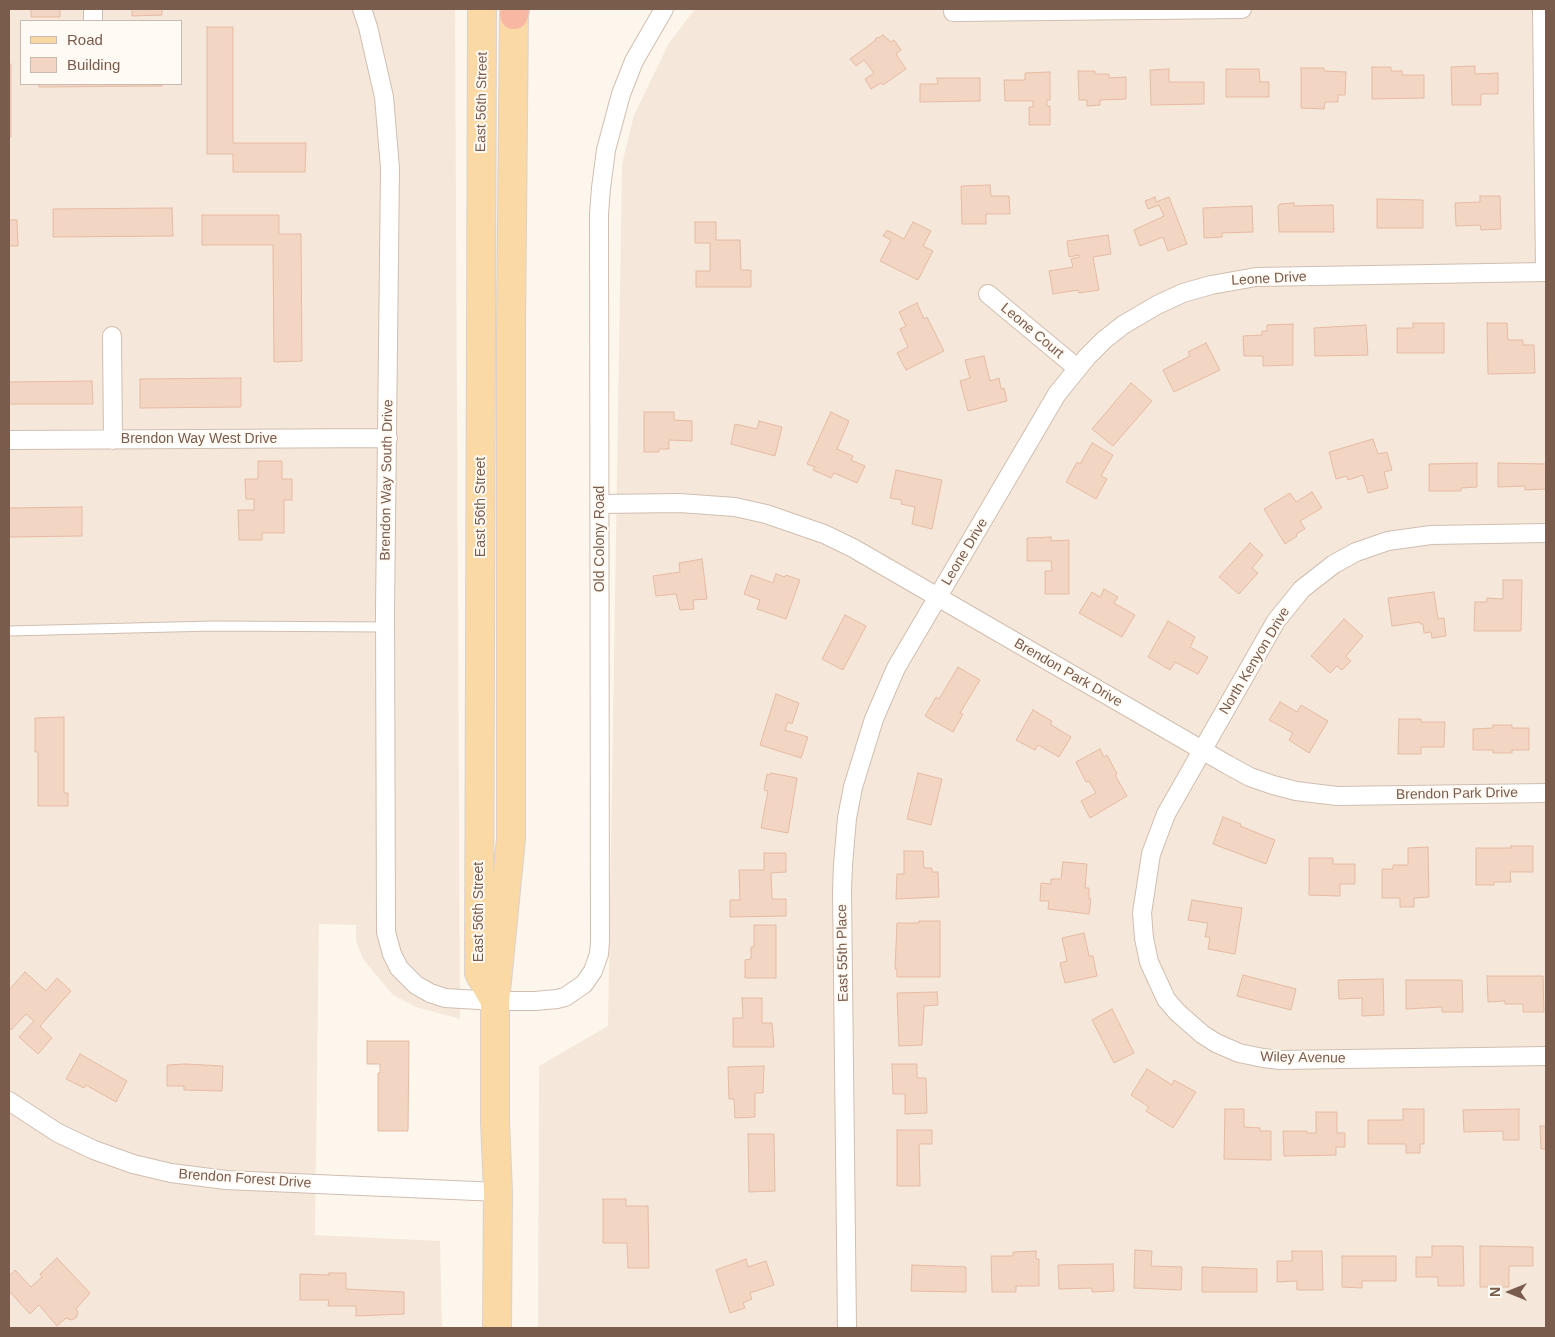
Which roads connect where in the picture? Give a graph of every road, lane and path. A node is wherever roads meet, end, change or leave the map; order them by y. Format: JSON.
{"nodes":[{"id":1,"x":362,"y":9,"type":"edge"},
{"id":2,"x":482,"y":9,"type":"edge"},
{"id":3,"x":664,"y":9,"type":"edge"},
{"id":4,"x":1242,"y":9,"type":"edge"},
{"id":5,"x":1542,"y":9,"type":"edge"},
{"id":6,"x":514,"y":11,"type":"edge"},
{"id":7,"x":953,"y":12,"type":"dead end"},
{"id":8,"x":1545,"y":272,"type":"edge"},
{"id":9,"x":988,"y":294,"type":"dead end"},
{"id":10,"x":112,"y":336,"type":"dead end"},
{"id":11,"x":1077,"y":368,"type":"junction"},
{"id":12,"x":388,"y":438,"type":"junction"},
{"id":13,"x":9,"y":440,"type":"edge"},
{"id":14,"x":113,"y":440,"type":"junction"},
{"id":15,"x":600,"y":504,"type":"junction"},
{"id":16,"x":1546,"y":533,"type":"edge"},
{"id":17,"x":938,"y":597,"type":"junction"},
{"id":18,"x":385,"y":627,"type":"junction"},
{"id":19,"x":9,"y":631,"type":"edge"},
{"id":20,"x":1201,"y":750,"type":"junction"},
{"id":21,"x":1546,"y":793,"type":"edge"},
{"id":22,"x":392,"y":953,"type":"joint"},
{"id":23,"x":495,"y":1001,"type":"junction"},
{"id":24,"x":1546,"y":1056,"type":"edge"},
{"id":25,"x":9,"y":1101,"type":"edge"},
{"id":26,"x":498,"y":1192,"type":"junction"},
{"id":27,"x":497,"y":1328,"type":"edge"},
{"id":28,"x":847,"y":1328,"type":"edge"}],
"edges":[{"from":1,"to":12,"type":"street","name":"Brendon Way South Drive"},
{"from":2,"to":23,"type":"main road","name":"East 56th Street"},
{"from":3,"to":15,"type":"street","name":"Old Colony Road"},
{"from":4,"to":7,"type":"street"},
{"from":5,"to":8,"type":"street"},
{"from":6,"to":23,"type":"main road","name":"East 56th Street"},
{"from":8,"to":11,"type":"street","name":"Leone Drive"},
{"from":9,"to":11,"type":"street","name":"Leone Court"},
{"from":10,"to":14,"type":"street"},
{"from":11,"to":17,"type":"street","name":"Leone Drive"},
{"from":12,"to":14,"type":"street","name":"Brendon Way West Drive"},
{"from":12,"to":18,"type":"street","name":"Brendon Way South Drive"},
{"from":13,"to":14,"type":"street","name":"Brendon Way West Drive"},
{"from":15,"to":17,"type":"street","name":"Brendon Park Drive"},
{"from":15,"to":23,"type":"street","name":"Old Colony Road"},
{"from":16,"to":20,"type":"street","name":"North Kenyon Drive"},
{"from":17,"to":20,"type":"street","name":"Brendon Park Drive"},
{"from":17,"to":28,"type":"street","name":"East 55th Place"},
{"from":18,"to":19,"type":"lane"},
{"from":18,"to":22,"type":"street","name":"Brendon Way South Drive"},
{"from":20,"to":21,"type":"street","name":"Brendon Park Drive"},
{"from":20,"to":24,"type":"street","name":"Wiley Avenue"},
{"from":22,"to":23,"type":"street","name":"Old Colony Road"},
{"from":23,"to":26,"type":"main road","name":"East 56th Street"},
{"from":25,"to":26,"type":"street","name":"Brendon Forest Drive"},
{"from":26,"to":27,"type":"main road","name":"East 56th Street"}]}
